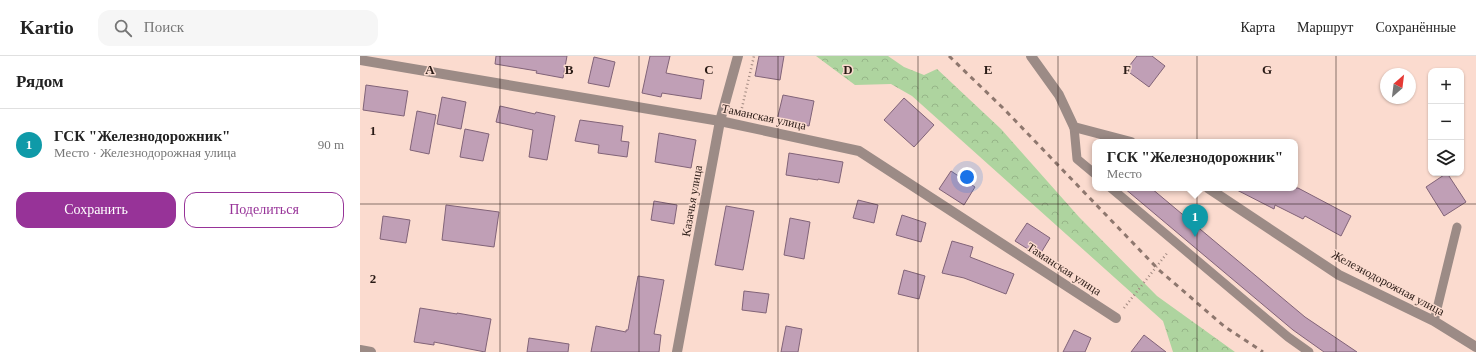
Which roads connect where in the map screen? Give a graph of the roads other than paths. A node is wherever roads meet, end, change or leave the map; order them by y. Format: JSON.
{"nodes":[{"id":1,"x":738,"y":56,"type":"edge"},
{"id":2,"x":1031,"y":56,"type":"edge"},
{"id":3,"x":360,"y":60,"type":"edge"},
{"id":4,"x":720,"y":121,"type":"junction"},
{"id":5,"x":1074,"y":127,"type":"junction"},
{"id":6,"x":1120,"y":139,"type":"edge"},
{"id":7,"x":1092,"y":172,"type":"edge"},
{"id":8,"x":1115,"y":191,"type":"edge"},
{"id":9,"x":1213,"y":191,"type":"edge"},
{"id":10,"x":1457,"y":227,"type":"dead end"},
{"id":11,"x":1116,"y":318,"type":"road end"},
{"id":12,"x":1434,"y":321,"type":"junction"},
{"id":13,"x":1476,"y":347,"type":"edge"},
{"id":14,"x":360,"y":350,"type":"edge"},
{"id":15,"x":371,"y":352,"type":"edge"},
{"id":16,"x":677,"y":352,"type":"edge"},
{"id":17,"x":1309,"y":352,"type":"edge"}],
"edges":[{"from":1,"to":4,"type":"street","name":"Казачья улица"},
{"from":2,"to":5,"type":"street"},
{"from":3,"to":4,"type":"street","name":"Таманская улица"},
{"from":4,"to":11,"type":"street","name":"Таманская улица"},
{"from":4,"to":16,"type":"street","name":"Казачья улица"},
{"from":5,"to":6,"type":"street"},
{"from":5,"to":7,"type":"lane"},
{"from":8,"to":17,"type":"lane"},
{"from":9,"to":12,"type":"street","name":"Железнодорожная улица"},
{"from":10,"to":12,"type":"lane"},
{"from":12,"to":13,"type":"street","name":"Железнодорожная улица"},
{"from":14,"to":15,"type":"street"}]}
